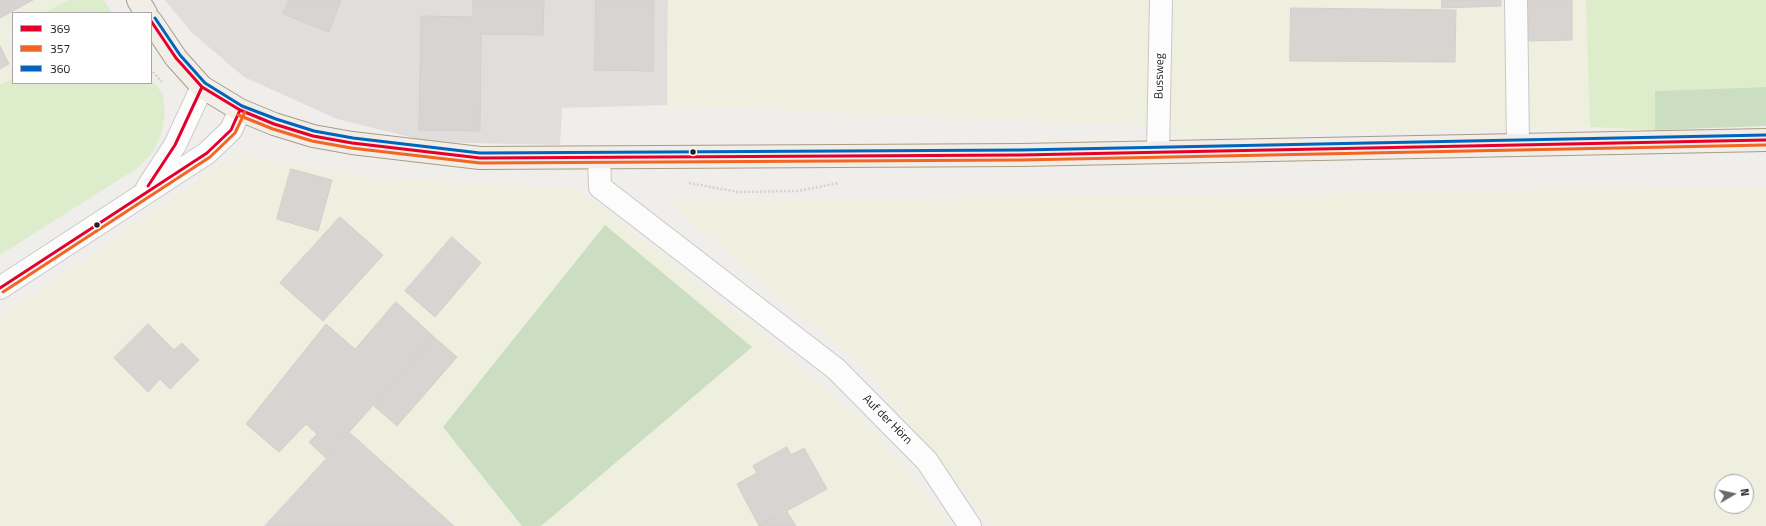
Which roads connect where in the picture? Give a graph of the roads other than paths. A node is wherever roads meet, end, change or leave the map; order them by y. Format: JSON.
{"nodes":[{"id":1,"x":138,"y":0,"type":"edge"},
{"id":2,"x":1161,"y":0,"type":"edge"},
{"id":3,"x":1516,"y":0,"type":"edge"},
{"id":4,"x":145,"y":12,"type":"edge"},
{"id":5,"x":152,"y":22,"type":"edge"},
{"id":6,"x":202,"y":87,"type":"junction"},
{"id":7,"x":240,"y":110,"type":"junction"},
{"id":8,"x":1766,"y":140,"type":"edge"},
{"id":9,"x":1518,"y":144,"type":"junction"},
{"id":10,"x":1158,"y":152,"type":"junction"},
{"id":11,"x":599,"y":158,"type":"junction"},
{"id":12,"x":140,"y":198,"type":"junction"},
{"id":13,"x":0,"y":288,"type":"edge"},
{"id":14,"x":970,"y":526,"type":"edge"}],
"edges":[{"from":1,"to":4,"type":"main road"},
{"from":2,"to":10,"type":"street","name":"Bussweg"},
{"from":3,"to":9,"type":"street"},
{"from":5,"to":6,"type":"main road"},
{"from":6,"to":7,"type":"main road"},
{"from":6,"to":12,"type":"street"},
{"from":7,"to":11,"type":"main road"},
{"from":7,"to":12,"type":"street"},
{"from":8,"to":9,"type":"main road"},
{"from":9,"to":10,"type":"main road"},
{"from":10,"to":11,"type":"main road"},
{"from":11,"to":14,"type":"street","name":"Auf der Hörn"},
{"from":12,"to":13,"type":"street"}]}
